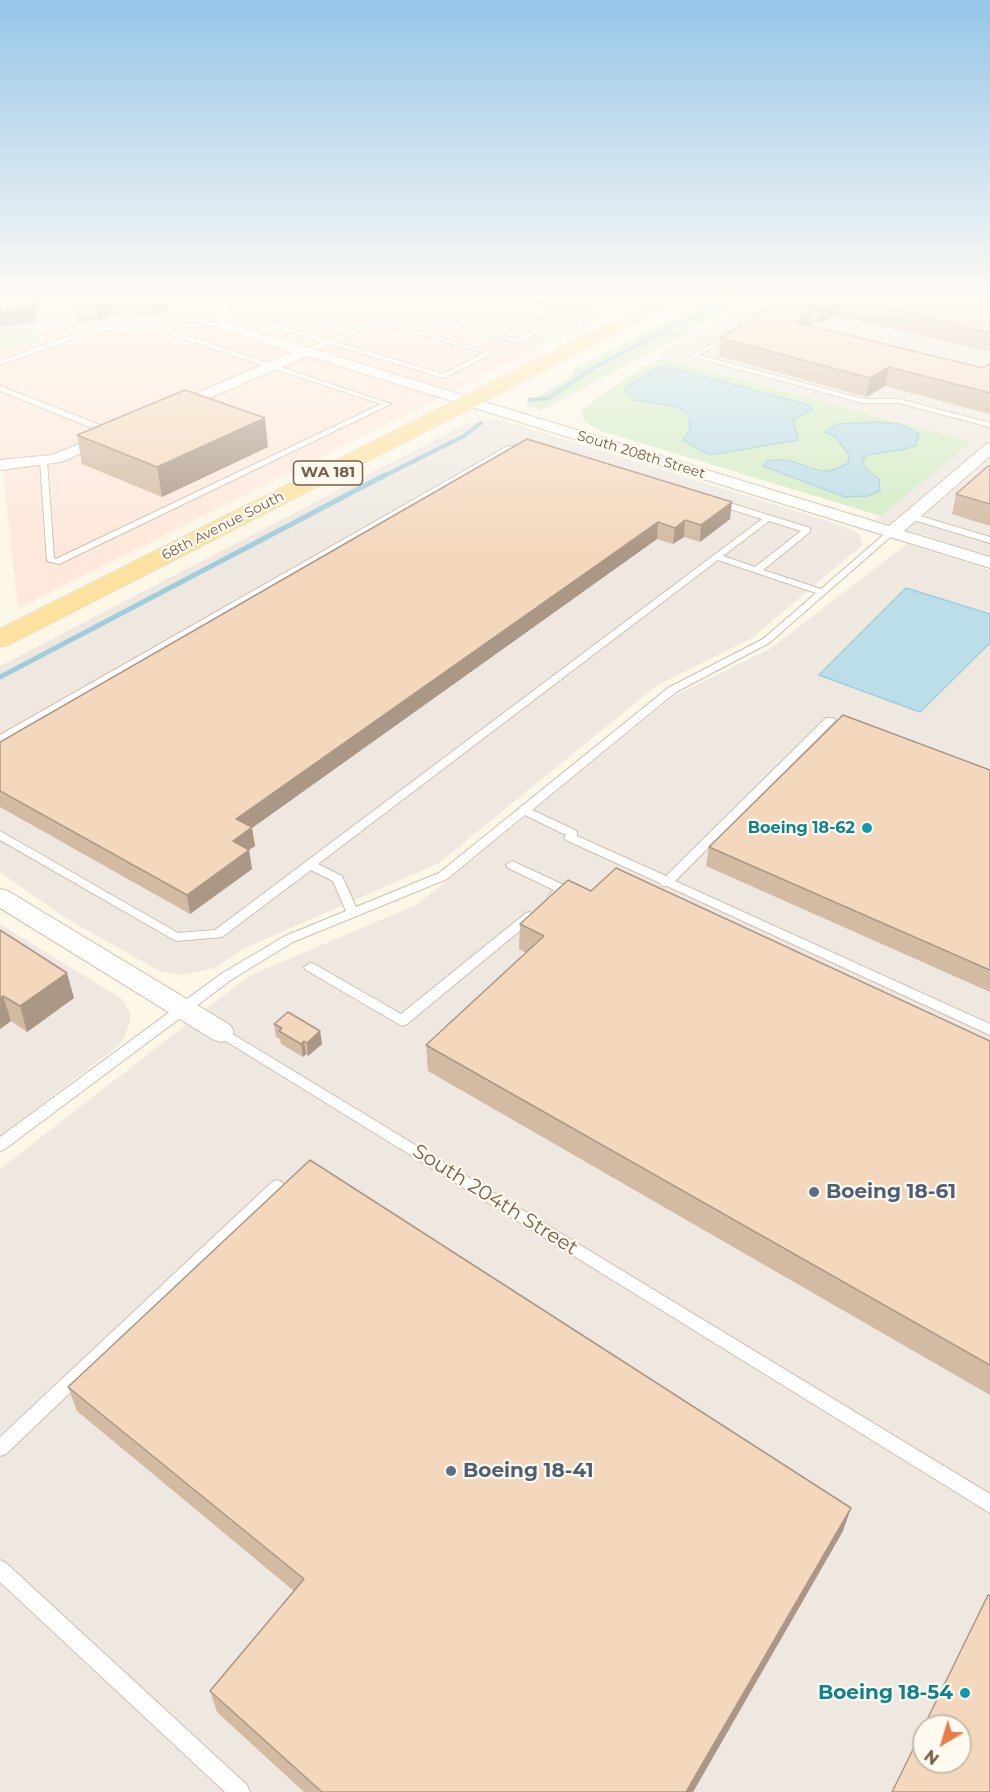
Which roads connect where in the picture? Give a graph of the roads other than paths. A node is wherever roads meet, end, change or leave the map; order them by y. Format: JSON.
{"nodes":[{"id":1,"x":235,"y":383,"type":"edge"},
{"id":2,"x":319,"y":383,"type":"edge"},
{"id":3,"x":405,"y":383,"type":"edge"},
{"id":4,"x":506,"y":383,"type":"edge"},
{"id":5,"x":794,"y":383,"type":"edge"},
{"id":6,"x":0,"y":388,"type":"edge"},
{"id":7,"x":468,"y":402,"type":"junction"},
{"id":8,"x":157,"y":416,"type":"edge"},
{"id":9,"x":990,"y":425,"type":"edge"},
{"id":10,"x":120,"y":432,"type":"joint"},
{"id":11,"x":531,"y":446,"type":"edge"},
{"id":12,"x":990,"y":448,"type":"edge"},
{"id":13,"x":49,"y":460,"type":"junction"},
{"id":14,"x":0,"y":465,"type":"edge"},
{"id":15,"x":711,"y":500,"type":"edge"},
{"id":16,"x":910,"y":516,"type":"junction"},
{"id":17,"x":768,"y":518,"type":"junction"},
{"id":18,"x":891,"y":533,"type":"junction"},
{"id":19,"x":990,"y":540,"type":"edge"},
{"id":20,"x":717,"y":557,"type":"junction"},
{"id":21,"x":990,"y":563,"type":"edge"},
{"id":22,"x":757,"y":570,"type":"junction"},
{"id":23,"x":823,"y":593,"type":"junction"},
{"id":24,"x":0,"y":639,"type":"edge"},
{"id":25,"x":830,"y":720,"type":"dead end"},
{"id":26,"x":0,"y":739,"type":"edge"},
{"id":27,"x":525,"y":811,"type":"junction"},
{"id":28,"x":2,"y":837,"type":"edge"},
{"id":29,"x":311,"y":864,"type":"junction"},
{"id":30,"x":512,"y":866,"type":"dead end"},
{"id":31,"x":666,"y":883,"type":"junction"},
{"id":32,"x":0,"y":897,"type":"edge"},
{"id":33,"x":353,"y":913,"type":"junction"},
{"id":34,"x":310,"y":967,"type":"dead end"},
{"id":35,"x":184,"y":1008,"type":"junction"},
{"id":36,"x":990,"y":1030,"type":"edge"},
{"id":37,"x":220,"y":1032,"type":"joint"},
{"id":38,"x":0,"y":1145,"type":"edge"},
{"id":39,"x":277,"y":1186,"type":"dead end"},
{"id":40,"x":0,"y":1448,"type":"edge"},
{"id":41,"x":990,"y":1504,"type":"edge"},
{"id":42,"x":0,"y":1569,"type":"edge"},
{"id":43,"x":240,"y":1792,"type":"edge"}],
"edges":[{"from":1,"to":8,"type":"street"},
{"from":2,"to":13,"type":"lane"},
{"from":3,"to":7,"type":"street","name":"South 208th Street"},
{"from":4,"to":7,"type":"main road","name":"68th Avenue South","number":"WA 181"},
{"from":5,"to":9,"type":"lane"},
{"from":6,"to":10,"type":"lane"},
{"from":7,"to":18,"type":"street","name":"South 208th Street"},
{"from":7,"to":24,"type":"main road","name":"68th Avenue South","number":"WA 181"},
{"from":10,"to":13,"type":"street"},
{"from":11,"to":26,"type":"lane"},
{"from":12,"to":16,"type":"street"},
{"from":13,"to":14,"type":"street"},
{"from":15,"to":17,"type":"lane"},
{"from":16,"to":18,"type":"street"},
{"from":16,"to":19,"type":"lane"},
{"from":17,"to":20,"type":"lane"},
{"from":17,"to":22,"type":"lane"},
{"from":18,"to":21,"type":"street","name":"South 208th Street"},
{"from":18,"to":23,"type":"lane"},
{"from":20,"to":22,"type":"lane"},
{"from":20,"to":29,"type":"lane"},
{"from":22,"to":23,"type":"lane"},
{"from":23,"to":27,"type":"lane"},
{"from":25,"to":31,"type":"lane"},
{"from":27,"to":31,"type":"lane"},
{"from":27,"to":33,"type":"lane"},
{"from":28,"to":29,"type":"lane"},
{"from":29,"to":33,"type":"lane"},
{"from":30,"to":34,"type":"lane"},
{"from":31,"to":36,"type":"lane"},
{"from":32,"to":35,"type":"street","name":"South 204th Street"},
{"from":33,"to":35,"type":"lane"},
{"from":35,"to":37,"type":"street","name":"South 204th Street"},
{"from":35,"to":38,"type":"lane"},
{"from":37,"to":41,"type":"lane","name":"South 204th Street"},
{"from":39,"to":40,"type":"lane"},
{"from":42,"to":43,"type":"lane"}]}
